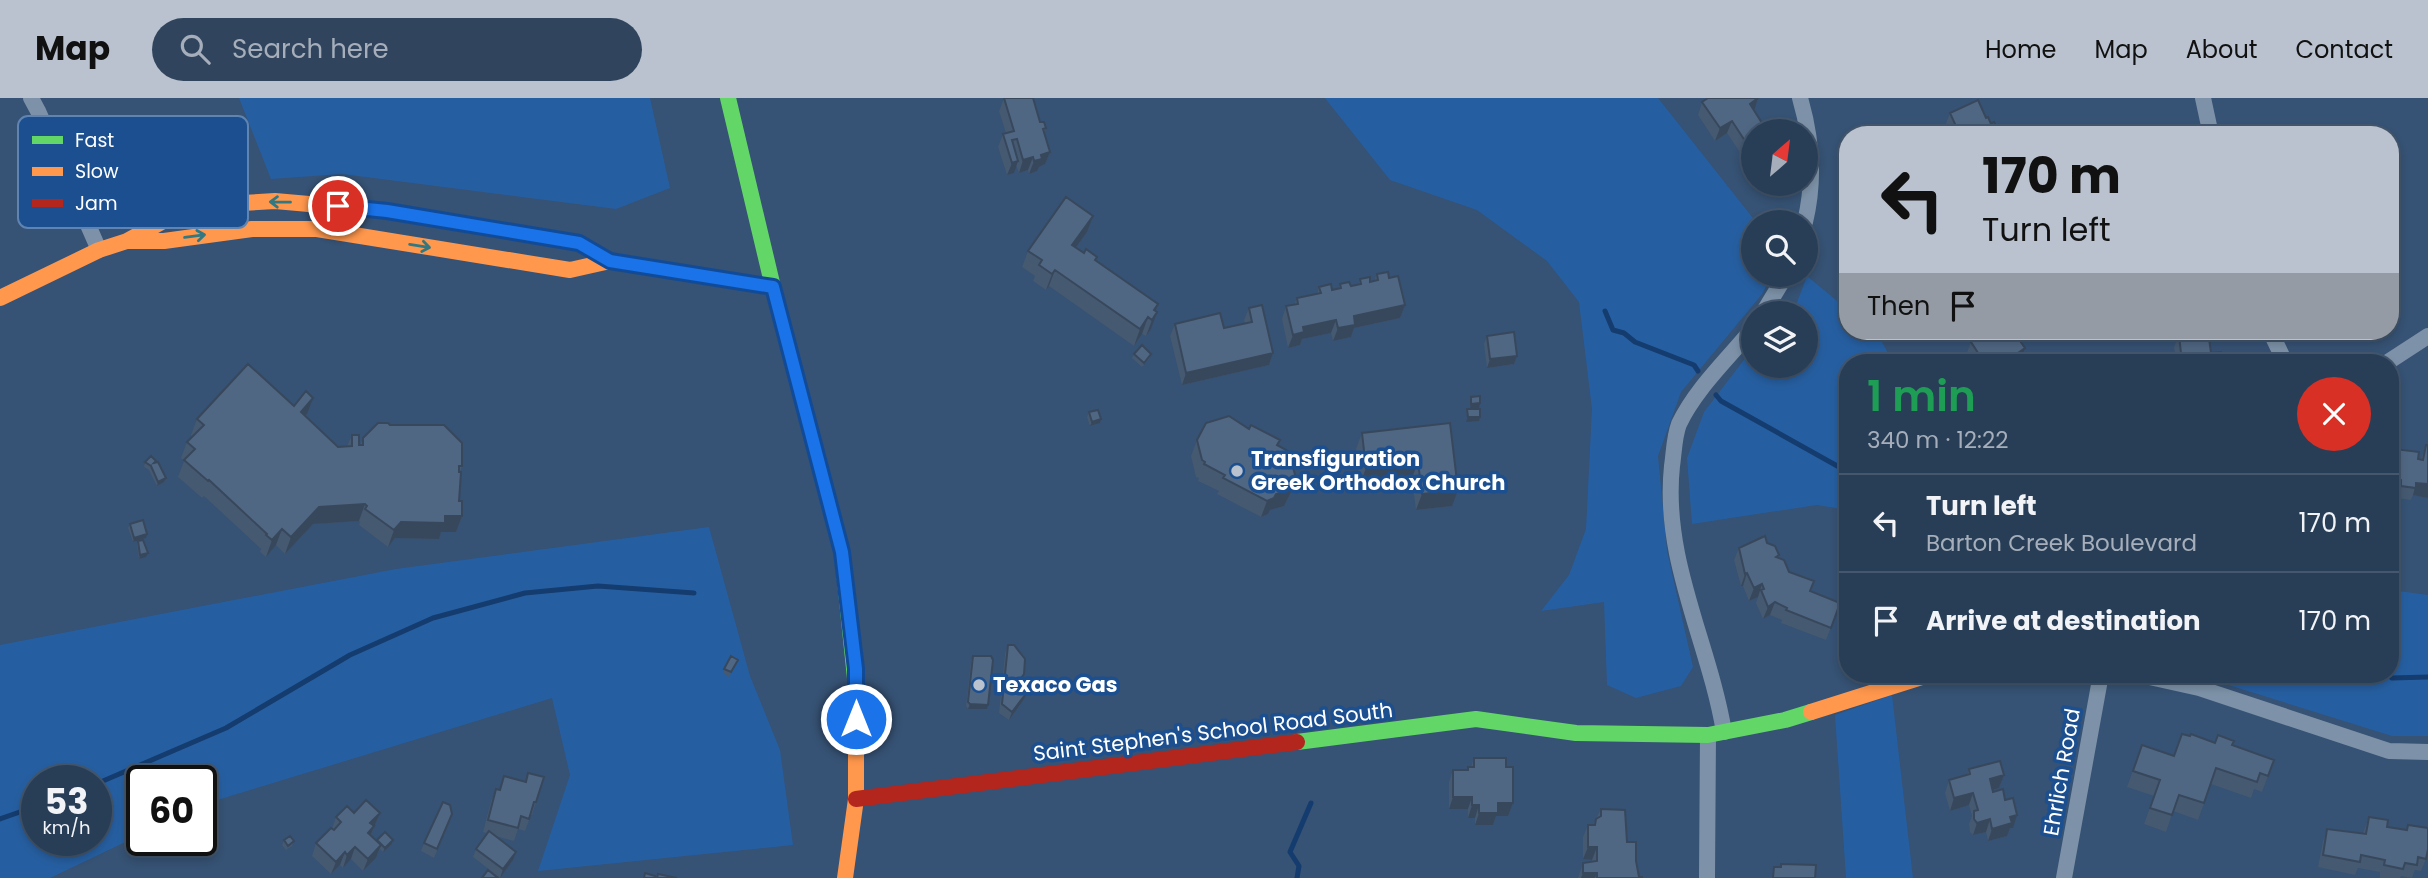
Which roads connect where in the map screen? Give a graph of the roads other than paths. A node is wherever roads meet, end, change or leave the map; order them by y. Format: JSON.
{"nodes":[{"id":1,"x":31,"y":98,"type":"edge"},
{"id":2,"x":727,"y":98,"type":"edge"},
{"id":3,"x":1800,"y":98,"type":"edge"},
{"id":4,"x":2203,"y":98,"type":"edge"},
{"id":5,"x":39,"y":116,"type":"edge"},
{"id":6,"x":2209,"y":126,"type":"edge"},
{"id":7,"x":305,"y":202,"type":"junction"},
{"id":8,"x":248,"y":203,"type":"edge"},
{"id":9,"x":1807,"y":210,"type":"edge"},
{"id":10,"x":89,"y":228,"type":"edge"},
{"id":11,"x":151,"y":228,"type":"edge"},
{"id":12,"x":304,"y":229,"type":"junction"},
{"id":13,"x":127,"y":241,"type":"junction"},
{"id":14,"x":99,"y":250,"type":"junction"},
{"id":15,"x":610,"y":261,"type":"junction"},
{"id":16,"x":773,"y":287,"type":"junction"},
{"id":17,"x":0,"y":298,"type":"edge"},
{"id":18,"x":2428,"y":336,"type":"edge"},
{"id":19,"x":1741,"y":343,"type":"edge"},
{"id":20,"x":2399,"y":355,"type":"edge"},
{"id":21,"x":1902,"y":683,"type":"edge"},
{"id":22,"x":2099,"y":683,"type":"edge"},
{"id":23,"x":2176,"y":683,"type":"edge"},
{"id":24,"x":1716,"y":734,"type":"junction"},
{"id":25,"x":2428,"y":751,"type":"edge"},
{"id":26,"x":856,"y":799,"type":"junction"},
{"id":27,"x":845,"y":878,"type":"edge"},
{"id":28,"x":1707,"y":878,"type":"edge"},
{"id":29,"x":2064,"y":878,"type":"edge"}],
"edges":[{"from":1,"to":5,"type":"street"},
{"from":2,"to":16,"type":"street"},
{"from":3,"to":9,"type":"street"},
{"from":4,"to":6,"type":"street"},
{"from":7,"to":8,"type":"street","one_way":true},
{"from":7,"to":12,"type":"street"},
{"from":7,"to":15,"type":"street"},
{"from":10,"to":14,"type":"street"},
{"from":11,"to":13,"type":"street","one_way":true},
{"from":13,"to":12,"type":"street","one_way":true},
{"from":12,"to":15,"type":"street","one_way":true},
{"from":13,"to":14,"type":"street"},
{"from":14,"to":17,"type":"street"},
{"from":15,"to":16,"type":"street"},
{"from":16,"to":26,"type":"street"},
{"from":18,"to":20,"type":"street"},
{"from":19,"to":24,"type":"street"},
{"from":21,"to":24,"type":"street","name":"Saint Stephen's School Road South"},
{"from":22,"to":29,"type":"street","name":"Ehrlich Road"},
{"from":23,"to":25,"type":"street"},
{"from":24,"to":26,"type":"street","name":"Saint Stephen's School Road South"},
{"from":24,"to":28,"type":"street"},
{"from":26,"to":27,"type":"street"}]}
